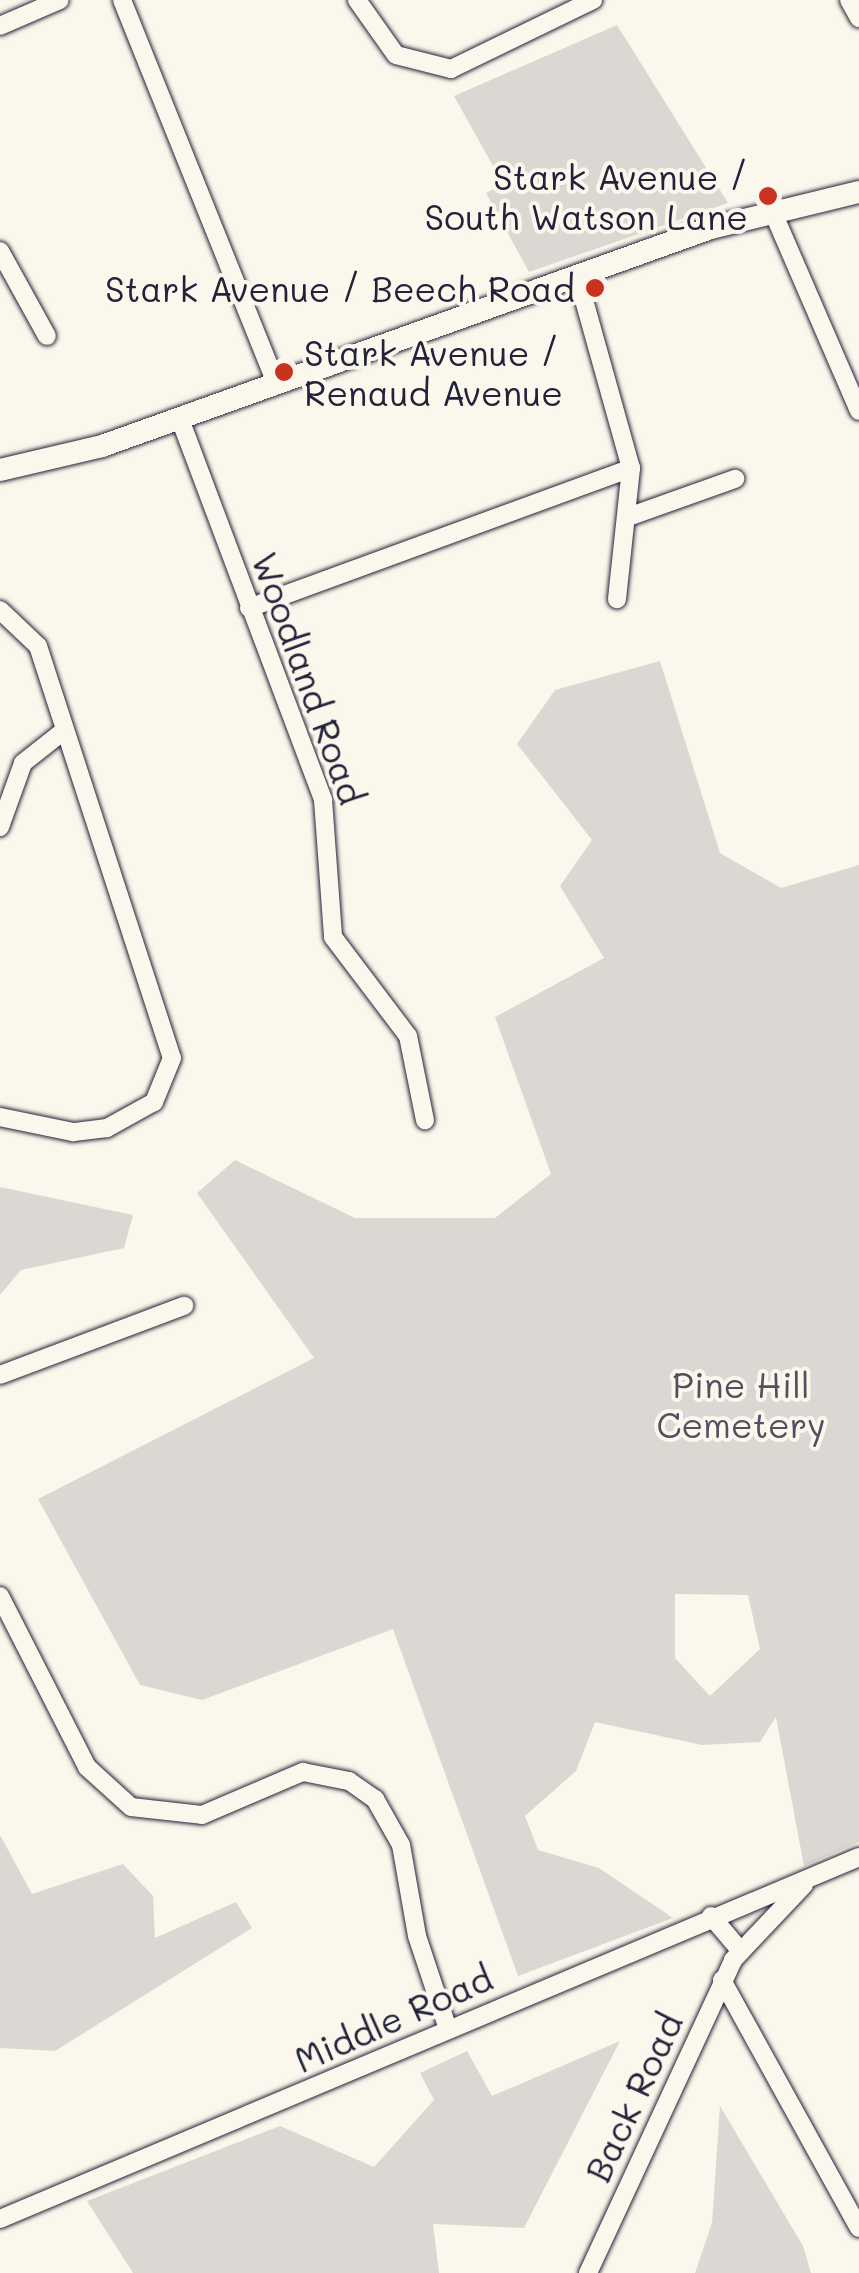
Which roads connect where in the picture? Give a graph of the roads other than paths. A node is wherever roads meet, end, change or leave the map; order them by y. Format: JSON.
{"nodes":[{"id":1,"x":60,"y":0,"type":"edge"},
{"id":2,"x":122,"y":0,"type":"edge"},
{"id":3,"x":357,"y":0,"type":"edge"},
{"id":4,"x":593,"y":0,"type":"edge"},
{"id":5,"x":849,"y":0,"type":"edge"},
{"id":6,"x":859,"y":18,"type":"edge"},
{"id":7,"x":0,"y":26,"type":"edge"},
{"id":8,"x":859,"y":192,"type":"edge"},
{"id":9,"x":772,"y":210,"type":"junction"},
{"id":10,"x":0,"y":251,"type":"edge"},
{"id":11,"x":577,"y":275,"type":"junction"},
{"id":12,"x":47,"y":336,"type":"dead end"},
{"id":13,"x":277,"y":384,"type":"junction"},
{"id":14,"x":859,"y":410,"type":"edge"},
{"id":15,"x":180,"y":418,"type":"junction"},
{"id":16,"x":631,"y":468,"type":"junction"},
{"id":17,"x":0,"y":470,"type":"edge"},
{"id":18,"x":734,"y":479,"type":"dead end"},
{"id":19,"x":628,"y":517,"type":"junction"},
{"id":20,"x":618,"y":598,"type":"dead end"},
{"id":21,"x":249,"y":608,"type":"junction"},
{"id":22,"x":0,"y":610,"type":"edge"},
{"id":23,"x":61,"y":733,"type":"junction"},
{"id":24,"x":0,"y":826,"type":"edge"},
{"id":25,"x":0,"y":1117,"type":"edge"},
{"id":26,"x":425,"y":1120,"type":"dead end"},
{"id":27,"x":184,"y":1306,"type":"dead end"},
{"id":28,"x":0,"y":1375,"type":"edge"},
{"id":29,"x":0,"y":1596,"type":"edge"},
{"id":30,"x":859,"y":1858,"type":"edge"},
{"id":31,"x":812,"y":1878,"type":"junction"},
{"id":32,"x":711,"y":1916,"type":"junction"},
{"id":33,"x":739,"y":1949,"type":"junction"},
{"id":34,"x":722,"y":1980,"type":"junction"},
{"id":35,"x":448,"y":2030,"type":"junction"},
{"id":36,"x":0,"y":2220,"type":"edge"},
{"id":37,"x":859,"y":2228,"type":"edge"},
{"id":38,"x":588,"y":2273,"type":"edge"}],
"edges":[{"from":1,"to":7,"type":"street"},
{"from":2,"to":13,"type":"street"},
{"from":3,"to":4,"type":"street"},
{"from":5,"to":6,"type":"street"},
{"from":8,"to":9,"type":"main road"},
{"from":9,"to":11,"type":"main road"},
{"from":9,"to":14,"type":"street"},
{"from":10,"to":12,"type":"street"},
{"from":11,"to":13,"type":"main road"},
{"from":11,"to":16,"type":"street"},
{"from":13,"to":15,"type":"main road"},
{"from":15,"to":17,"type":"main road"},
{"from":15,"to":21,"type":"street","name":"Woodland Road"},
{"from":16,"to":19,"type":"street"},
{"from":16,"to":21,"type":"street"},
{"from":18,"to":19,"type":"street"},
{"from":19,"to":20,"type":"street"},
{"from":21,"to":26,"type":"street","name":"Woodland Road"},
{"from":22,"to":23,"type":"street"},
{"from":23,"to":24,"type":"street"},
{"from":23,"to":25,"type":"street"},
{"from":27,"to":28,"type":"street"},
{"from":29,"to":35,"type":"street"},
{"from":30,"to":31,"type":"street","name":"Middle Road"},
{"from":31,"to":32,"type":"street","name":"Middle Road"},
{"from":31,"to":33,"type":"street","name":"Back Road"},
{"from":32,"to":33,"type":"street"},
{"from":32,"to":35,"type":"street","name":"Middle Road"},
{"from":33,"to":34,"type":"street","name":"Back Road"},
{"from":34,"to":37,"type":"street"},
{"from":34,"to":38,"type":"street","name":"Back Road"},
{"from":35,"to":36,"type":"street","name":"Middle Road"}]}
